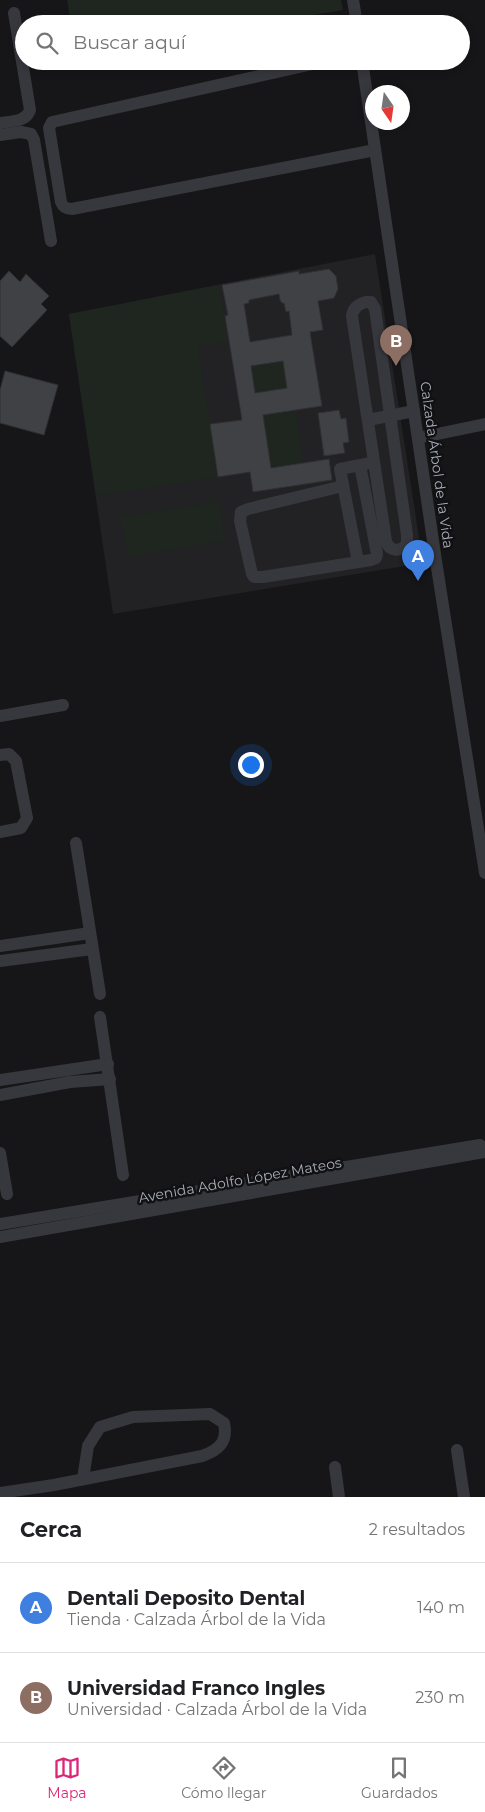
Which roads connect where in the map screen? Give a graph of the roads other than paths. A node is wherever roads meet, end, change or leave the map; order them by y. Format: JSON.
{"nodes":[{"id":1,"x":353,"y":0,"type":"edge"},
{"id":2,"x":14,"y":13,"type":"dead end"},
{"id":3,"x":355,"y":15,"type":"edge"},
{"id":4,"x":15,"y":19,"type":"edge"},
{"id":5,"x":23,"y":70,"type":"edge"},
{"id":6,"x":286,"y":70,"type":"edge"},
{"id":7,"x":363,"y":70,"type":"edge"},
{"id":8,"x":0,"y":123,"type":"edge"},
{"id":9,"x":0,"y":136,"type":"edge"},
{"id":10,"x":375,"y":150,"type":"junction"},
{"id":11,"x":51,"y":241,"type":"dead end"},
{"id":12,"x":414,"y":411,"type":"junction"},
{"id":13,"x":391,"y":416,"type":"junction"},
{"id":14,"x":368,"y":420,"type":"junction"},
{"id":15,"x":485,"y":424,"type":"edge"},
{"id":16,"x":418,"y":438,"type":"junction"},
{"id":17,"x":374,"y":462,"type":"junction"},
{"id":18,"x":360,"y":465,"type":"junction"},
{"id":19,"x":343,"y":486,"type":"junction"},
{"id":20,"x":358,"y":562,"type":"junction"},
{"id":21,"x":63,"y":704,"type":"dead end"},
{"id":22,"x":0,"y":716,"type":"edge"},
{"id":23,"x":0,"y":755,"type":"edge"},
{"id":24,"x":0,"y":832,"type":"edge"},
{"id":25,"x":76,"y":843,"type":"dead end"},
{"id":26,"x":485,"y":873,"type":"edge"},
{"id":27,"x":90,"y":933,"type":"junction"},
{"id":28,"x":0,"y":946,"type":"edge"},
{"id":29,"x":92,"y":949,"type":"junction"},
{"id":30,"x":0,"y":961,"type":"edge"},
{"id":31,"x":100,"y":994,"type":"dead end"},
{"id":32,"x":100,"y":1017,"type":"dead end"},
{"id":33,"x":108,"y":1064,"type":"junction"},
{"id":34,"x":110,"y":1079,"type":"junction"},
{"id":35,"x":0,"y":1080,"type":"edge"},
{"id":36,"x":0,"y":1095,"type":"edge"},
{"id":37,"x":485,"y":1144,"type":"edge"},
{"id":38,"x":0,"y":1152,"type":"edge"},
{"id":39,"x":485,"y":1152,"type":"edge"},
{"id":40,"x":123,"y":1175,"type":"dead end"},
{"id":41,"x":7,"y":1194,"type":"dead end"},
{"id":42,"x":0,"y":1224,"type":"edge"},
{"id":43,"x":0,"y":1238,"type":"edge"},
{"id":44,"x":457,"y":1450,"type":"dead end"},
{"id":45,"x":335,"y":1467,"type":"dead end"},
{"id":46,"x":83,"y":1479,"type":"junction"},
{"id":47,"x":0,"y":1493,"type":"edge"},
{"id":48,"x":339,"y":1497,"type":"edge"},
{"id":49,"x":464,"y":1497,"type":"edge"}],
"edges":[{"from":1,"to":3,"type":"street"},
{"from":2,"to":4,"type":"street"},
{"from":5,"to":8,"type":"street"},
{"from":6,"to":10,"type":"street"},
{"from":7,"to":10,"type":"street","name":"Calzada Árbol de la Vida"},
{"from":9,"to":11,"type":"street"},
{"from":10,"to":12,"type":"street","name":"Calzada Árbol de la Vida"},
{"from":12,"to":13,"type":"street"},
{"from":12,"to":16,"type":"street","name":"Calzada Árbol de la Vida"},
{"from":13,"to":14,"type":"street"},
{"from":13,"to":14,"type":"street"},
{"from":13,"to":17,"type":"street"},
{"from":14,"to":17,"type":"street"},
{"from":15,"to":16,"type":"street"},
{"from":16,"to":26,"type":"street","name":"Calzada Árbol de la Vida"},
{"from":17,"to":18,"type":"street"},
{"from":18,"to":19,"type":"street"},
{"from":18,"to":20,"type":"street"},
{"from":19,"to":20,"type":"street"},
{"from":19,"to":20,"type":"street"},
{"from":21,"to":22,"type":"street"},
{"from":23,"to":24,"type":"street"},
{"from":25,"to":27,"type":"street"},
{"from":27,"to":28,"type":"street"},
{"from":27,"to":29,"type":"street"},
{"from":29,"to":30,"type":"street"},
{"from":29,"to":31,"type":"street"},
{"from":32,"to":33,"type":"street"},
{"from":33,"to":34,"type":"street"},
{"from":33,"to":35,"type":"street"},
{"from":34,"to":36,"type":"street"},
{"from":34,"to":40,"type":"street"},
{"from":37,"to":42,"type":"street","name":"Avenida Adolfo López Mateos"},
{"from":38,"to":41,"type":"street"},
{"from":39,"to":43,"type":"street","name":"Avenida Adolfo López Mateos"},
{"from":44,"to":49,"type":"street"},
{"from":45,"to":48,"type":"street"},
{"from":46,"to":46,"type":"street"},
{"from":46,"to":47,"type":"street"}]}
